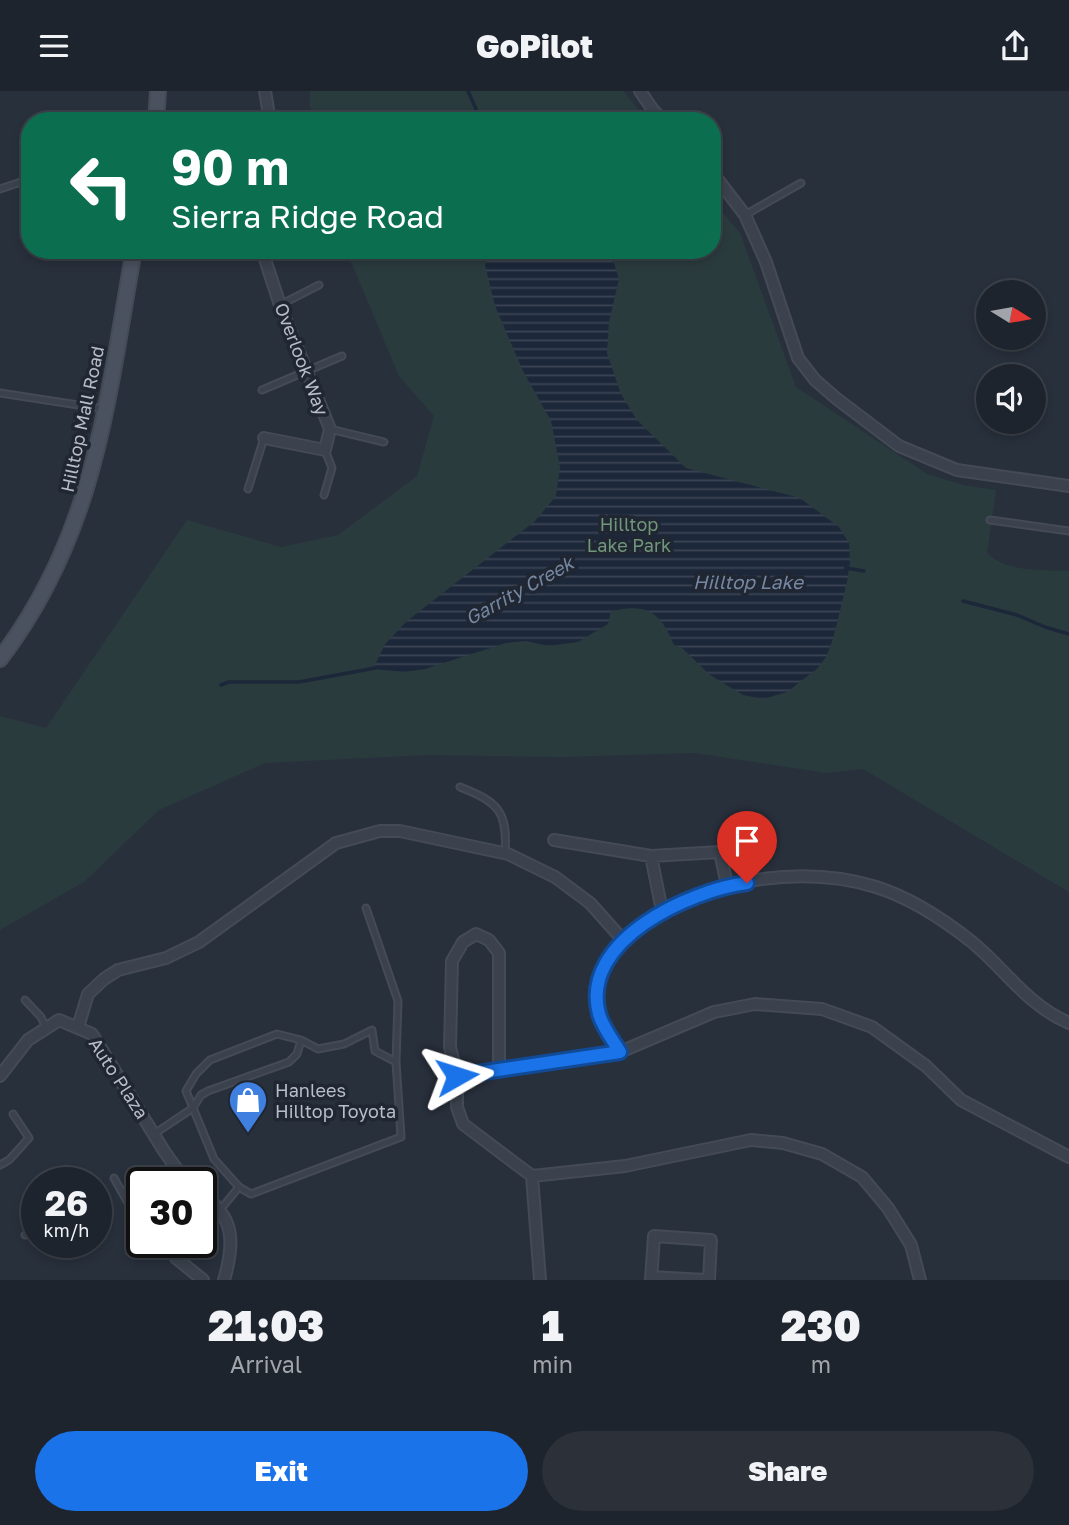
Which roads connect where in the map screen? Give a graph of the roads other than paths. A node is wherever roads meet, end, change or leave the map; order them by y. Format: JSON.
{"nodes":[{"id":1,"x":158,"y":91,"type":"edge"},
{"id":2,"x":265,"y":91,"type":"edge"},
{"id":3,"x":640,"y":91,"type":"edge"},
{"id":4,"x":157,"y":112,"type":"edge"},
{"id":5,"x":268,"y":112,"type":"edge"},
{"id":6,"x":655,"y":112,"type":"edge"},
{"id":7,"x":21,"y":183,"type":"edge"},
{"id":8,"x":801,"y":183,"type":"dead end"},
{"id":9,"x":721,"y":184,"type":"edge"},
{"id":10,"x":0,"y":189,"type":"edge"},
{"id":11,"x":744,"y":215,"type":"junction"},
{"id":12,"x":132,"y":259,"type":"edge"},
{"id":13,"x":265,"y":259,"type":"edge"},
{"id":14,"x":318,"y":285,"type":"dead end"},
{"id":15,"x":280,"y":305,"type":"junction"},
{"id":16,"x":342,"y":356,"type":"dead end"},
{"id":17,"x":307,"y":371,"type":"junction"},
{"id":18,"x":262,"y":390,"type":"dead end"},
{"id":19,"x":0,"y":393,"type":"edge"},
{"id":20,"x":106,"y":410,"type":"junction"},
{"id":21,"x":330,"y":429,"type":"junction"},
{"id":22,"x":264,"y":438,"type":"joint"},
{"id":23,"x":384,"y":442,"type":"dead end"},
{"id":24,"x":326,"y":450,"type":"junction"},
{"id":25,"x":1069,"y":486,"type":"edge"},
{"id":26,"x":248,"y":489,"type":"dead end"},
{"id":27,"x":324,"y":495,"type":"dead end"},
{"id":28,"x":990,"y":520,"type":"dead end"},
{"id":29,"x":1069,"y":531,"type":"edge"},
{"id":30,"x":0,"y":659,"type":"edge"},
{"id":31,"x":460,"y":787,"type":"dead end"},
{"id":32,"x":554,"y":840,"type":"dead end"},
{"id":33,"x":505,"y":853,"type":"junction"},
{"id":34,"x":651,"y":856,"type":"junction"},
{"id":35,"x":727,"y":885,"type":"junction"},
{"id":36,"x":366,"y":908,"type":"dead end"},
{"id":37,"x":662,"y":911,"type":"junction"},
{"id":38,"x":623,"y":940,"type":"junction"},
{"id":39,"x":25,"y":1000,"type":"dead end"},
{"id":40,"x":1069,"y":1023,"type":"edge"},
{"id":41,"x":78,"y":1027,"type":"junction"},
{"id":42,"x":46,"y":1029,"type":"junction"},
{"id":43,"x":301,"y":1040,"type":"junction"},
{"id":44,"x":620,"y":1052,"type":"junction"},
{"id":45,"x":396,"y":1062,"type":"junction"},
{"id":46,"x":499,"y":1071,"type":"junction"},
{"id":47,"x":0,"y":1076,"type":"edge"},
{"id":48,"x":457,"y":1076,"type":"junction"},
{"id":49,"x":193,"y":1108,"type":"junction"},
{"id":50,"x":13,"y":1114,"type":"dead end"},
{"id":51,"x":154,"y":1134,"type":"junction"},
{"id":52,"x":1069,"y":1157,"type":"edge"},
{"id":53,"x":0,"y":1165,"type":"edge"},
{"id":54,"x":171,"y":1167,"type":"edge"},
{"id":55,"x":532,"y":1175,"type":"junction"},
{"id":56,"x":114,"y":1178,"type":"dead end"},
{"id":57,"x":239,"y":1187,"type":"junction"},
{"id":58,"x":126,"y":1199,"type":"edge"},
{"id":59,"x":217,"y":1207,"type":"edge"},
{"id":60,"x":220,"y":1210,"type":"junction"},
{"id":61,"x":176,"y":1258,"type":"edge"},
{"id":62,"x":651,"y":1279,"type":"edge"},
{"id":63,"x":202,"y":1280,"type":"edge"},
{"id":64,"x":224,"y":1280,"type":"edge"},
{"id":65,"x":540,"y":1280,"type":"edge"},
{"id":66,"x":707,"y":1280,"type":"edge"},
{"id":67,"x":920,"y":1280,"type":"edge"}],
"edges":[{"from":1,"to":4,"type":"street"},
{"from":2,"to":5,"type":"street"},
{"from":3,"to":6,"type":"street"},
{"from":7,"to":10,"type":"lane"},
{"from":8,"to":11,"type":"lane"},
{"from":9,"to":11,"type":"street"},
{"from":11,"to":25,"type":"street"},
{"from":12,"to":20,"type":"street","name":"Hilltop Mall Road"},
{"from":13,"to":15,"type":"street","name":"Overlook Way"},
{"from":14,"to":15,"type":"lane"},
{"from":15,"to":17,"type":"street","name":"Overlook Way"},
{"from":16,"to":17,"type":"lane"},
{"from":17,"to":18,"type":"lane"},
{"from":17,"to":21,"type":"street","name":"Overlook Way"},
{"from":19,"to":20,"type":"lane"},
{"from":20,"to":30,"type":"street","name":"Hilltop Mall Road"},
{"from":21,"to":23,"type":"lane"},
{"from":21,"to":24,"type":"street","name":"Overlook Way"},
{"from":22,"to":24,"type":"street"},
{"from":22,"to":26,"type":"lane"},
{"from":24,"to":27,"type":"lane"},
{"from":28,"to":29,"type":"lane"},
{"from":31,"to":33,"type":"lane"},
{"from":32,"to":34,"type":"street"},
{"from":33,"to":38,"type":"street"},
{"from":33,"to":41,"type":"street"},
{"from":34,"to":35,"type":"street"},
{"from":34,"to":37,"type":"street"},
{"from":35,"to":37,"type":"street"},
{"from":35,"to":40,"type":"street"},
{"from":36,"to":45,"type":"lane"},
{"from":37,"to":38,"type":"street"},
{"from":38,"to":44,"type":"street"},
{"from":39,"to":42,"type":"lane"},
{"from":41,"to":42,"type":"street","name":"Auto Plaza"},
{"from":41,"to":51,"type":"street","name":"Auto Plaza"},
{"from":42,"to":47,"type":"street"},
{"from":43,"to":45,"type":"lane"},
{"from":43,"to":49,"type":"lane"},
{"from":43,"to":49,"type":"lane"},
{"from":44,"to":46,"type":"street"},
{"from":44,"to":52,"type":"street"},
{"from":45,"to":57,"type":"lane"},
{"from":46,"to":48,"type":"street"},
{"from":46,"to":48,"type":"street"},
{"from":48,"to":55,"type":"street"},
{"from":49,"to":51,"type":"lane"},
{"from":49,"to":57,"type":"lane"},
{"from":50,"to":53,"type":"lane"},
{"from":51,"to":54,"type":"street","name":"Auto Plaza"},
{"from":55,"to":65,"type":"street"},
{"from":55,"to":67,"type":"street"},
{"from":56,"to":58,"type":"lane"},
{"from":57,"to":60,"type":"lane"},
{"from":59,"to":60,"type":"street"},
{"from":60,"to":64,"type":"street"},
{"from":61,"to":63,"type":"street"},
{"from":62,"to":66,"type":"street"},
{"from":62,"to":66,"type":"street"}]}
